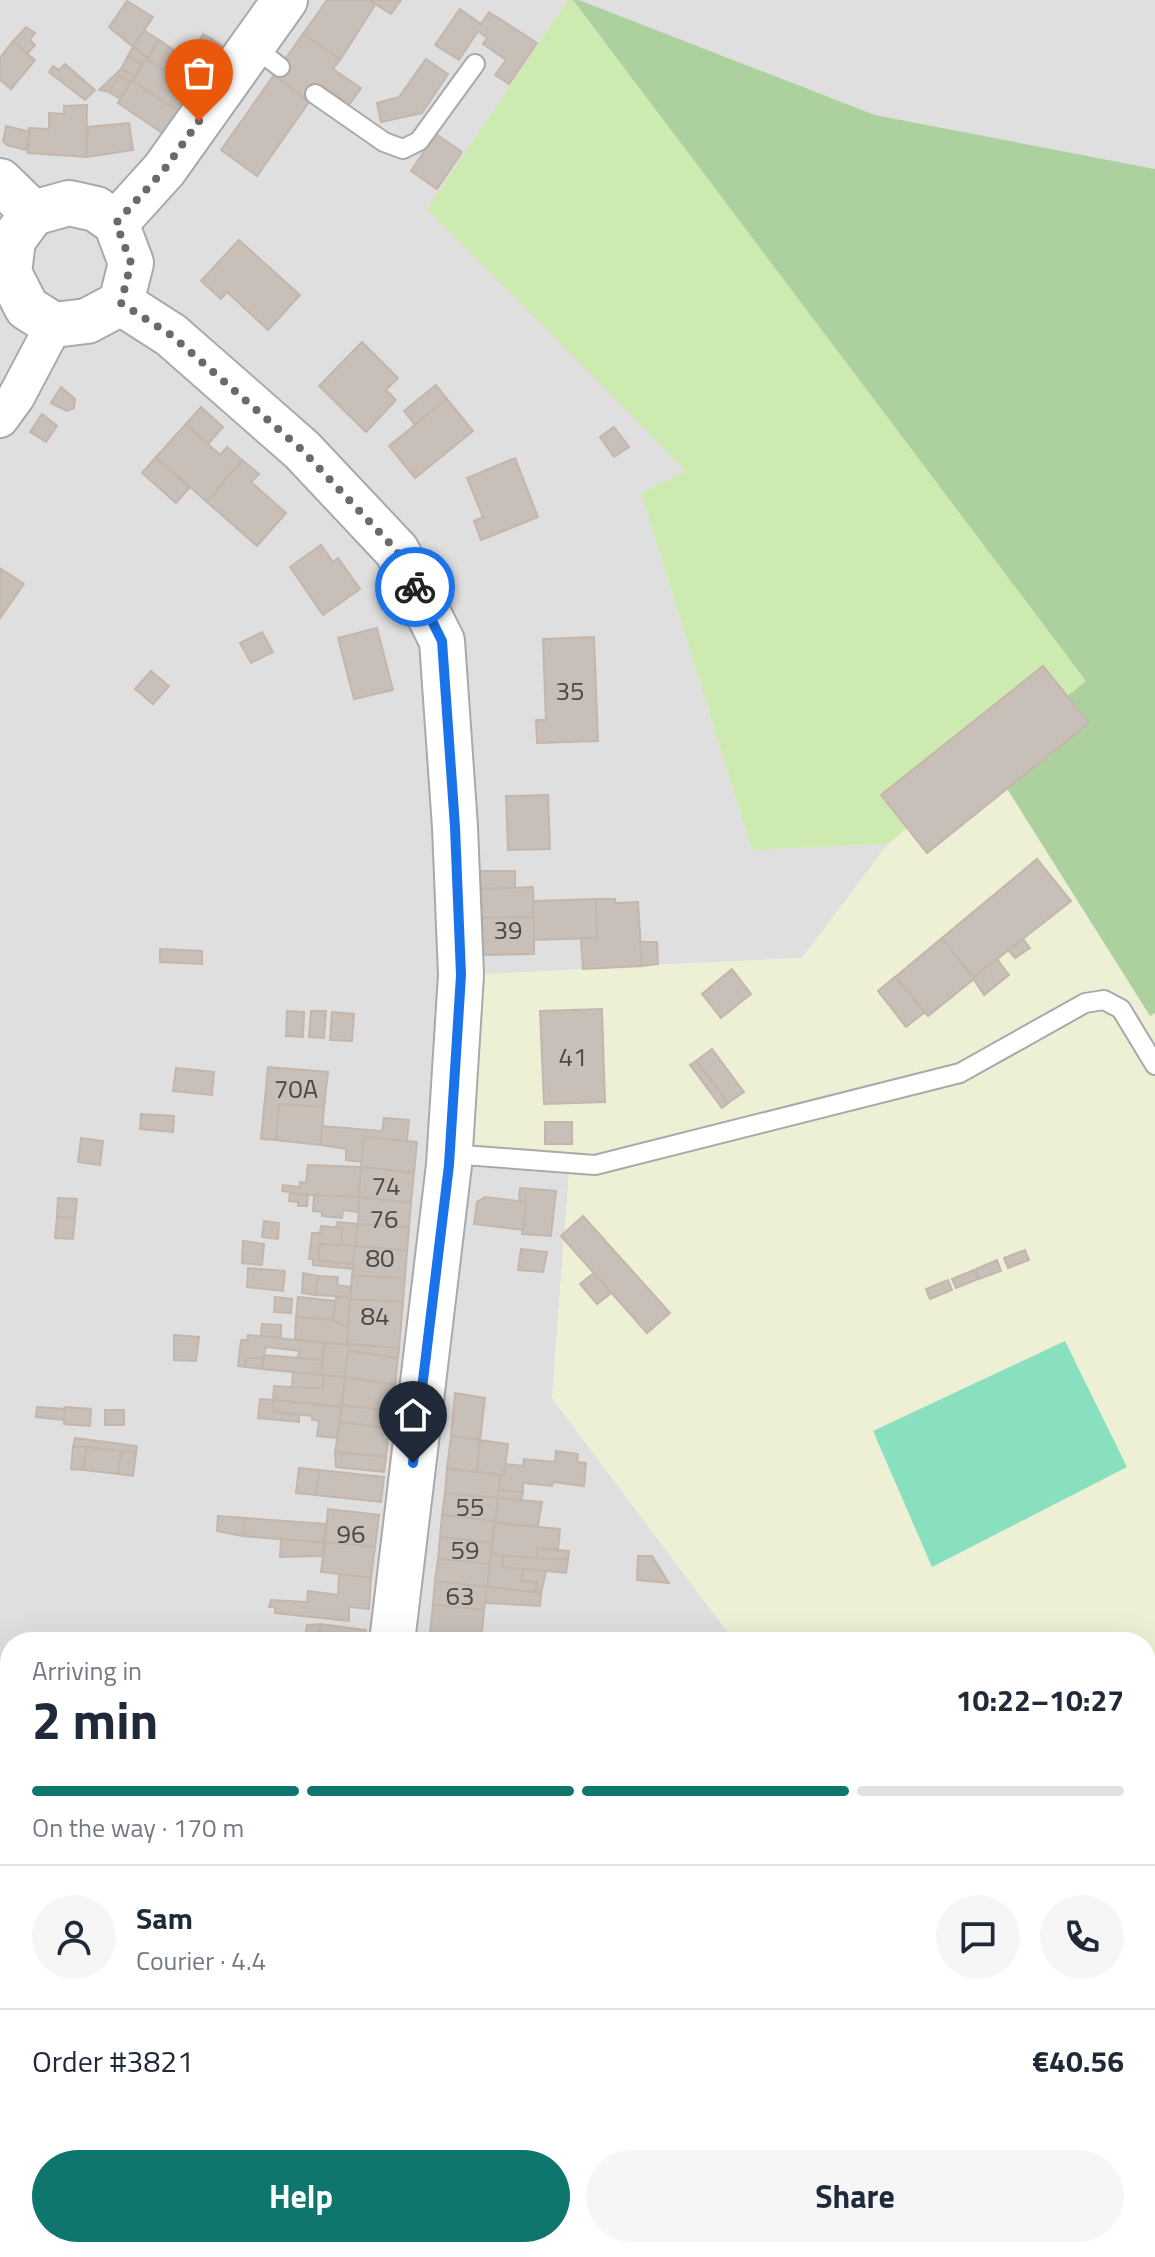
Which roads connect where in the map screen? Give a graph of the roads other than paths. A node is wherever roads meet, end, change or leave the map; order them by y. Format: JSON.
{"nodes":[{"id":1,"x":285,"y":0,"type":"edge"},
{"id":2,"x":475,"y":64,"type":"dead end"},
{"id":3,"x":315,"y":94,"type":"dead end"},
{"id":4,"x":0,"y":181,"type":"edge"},
{"id":5,"x":116,"y":223,"type":"junction"},
{"id":6,"x":16,"y":229,"type":"edge"},
{"id":7,"x":121,"y":303,"type":"junction"},
{"id":8,"x":54,"y":325,"type":"junction"},
{"id":9,"x":0,"y":419,"type":"edge"},
{"id":10,"x":1155,"y":1065,"type":"edge"},
{"id":11,"x":450,"y":1154,"type":"junction"},
{"id":12,"x":393,"y":1632,"type":"edge"}],
"edges":[{"from":1,"to":5,"type":"street"},
{"from":2,"to":3,"type":"lane"},
{"from":4,"to":6,"type":"street"},
{"from":5,"to":6,"type":"street"},
{"from":5,"to":7,"type":"street"},
{"from":6,"to":8,"type":"street"},
{"from":7,"to":8,"type":"street"},
{"from":7,"to":11,"type":"street"},
{"from":8,"to":9,"type":"street"},
{"from":10,"to":11,"type":"lane"},
{"from":11,"to":12,"type":"street"}]}
